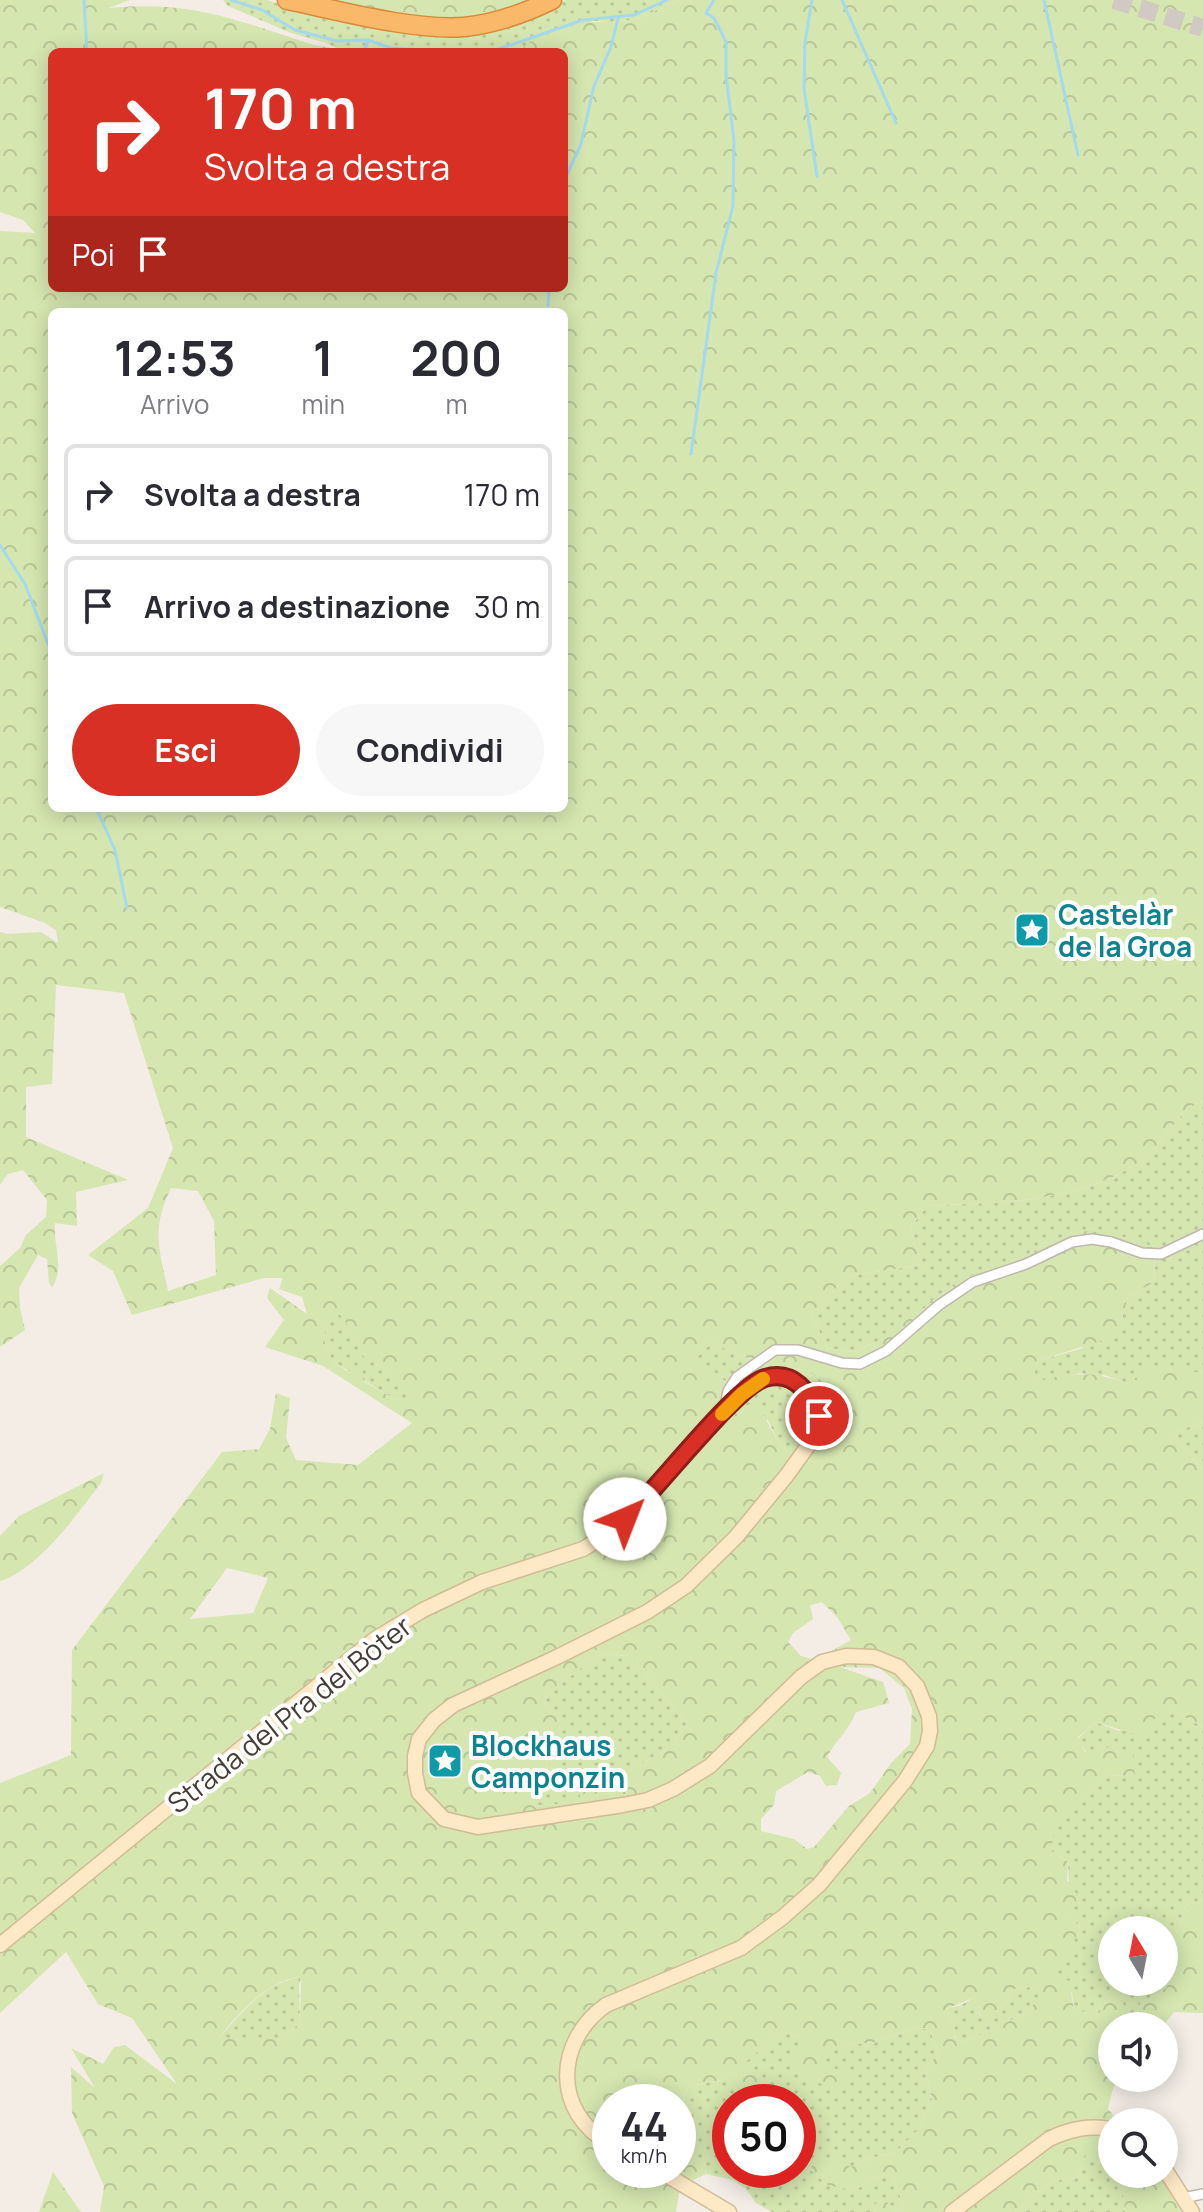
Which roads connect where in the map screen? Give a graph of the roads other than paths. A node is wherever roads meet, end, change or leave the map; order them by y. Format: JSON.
{"nodes":[{"id":1,"x":287,"y":0,"type":"edge"},
{"id":2,"x":552,"y":0,"type":"edge"},
{"id":3,"x":1203,"y":1234,"type":"edge"},
{"id":4,"x":724,"y":1412,"type":"junction"},
{"id":5,"x":0,"y":1945,"type":"edge"},
{"id":6,"x":1098,"y":2128,"type":"edge"},
{"id":7,"x":592,"y":2132,"type":"edge"},
{"id":8,"x":688,"y":2188,"type":"edge"},
{"id":9,"x":1177,"y":2188,"type":"edge"},
{"id":10,"x":1203,"y":2194,"type":"edge"},
{"id":11,"x":1183,"y":2198,"type":"junction"},
{"id":12,"x":729,"y":2212,"type":"edge"},
{"id":13,"x":952,"y":2212,"type":"edge"},
{"id":14,"x":1192,"y":2212,"type":"edge"}],
"edges":[{"from":1,"to":2,"type":"highway"},
{"from":3,"to":4,"type":"street"},
{"from":4,"to":5,"type":"main road","name":"Strada del Pra del Bòter"},
{"from":4,"to":7,"type":"main road","name":"Strada del Pra del Bòter"},
{"from":6,"to":13,"type":"main road"},
{"from":8,"to":12,"type":"main road"},
{"from":9,"to":11,"type":"main road"},
{"from":10,"to":11,"type":"street"},
{"from":11,"to":14,"type":"main road"}]}
